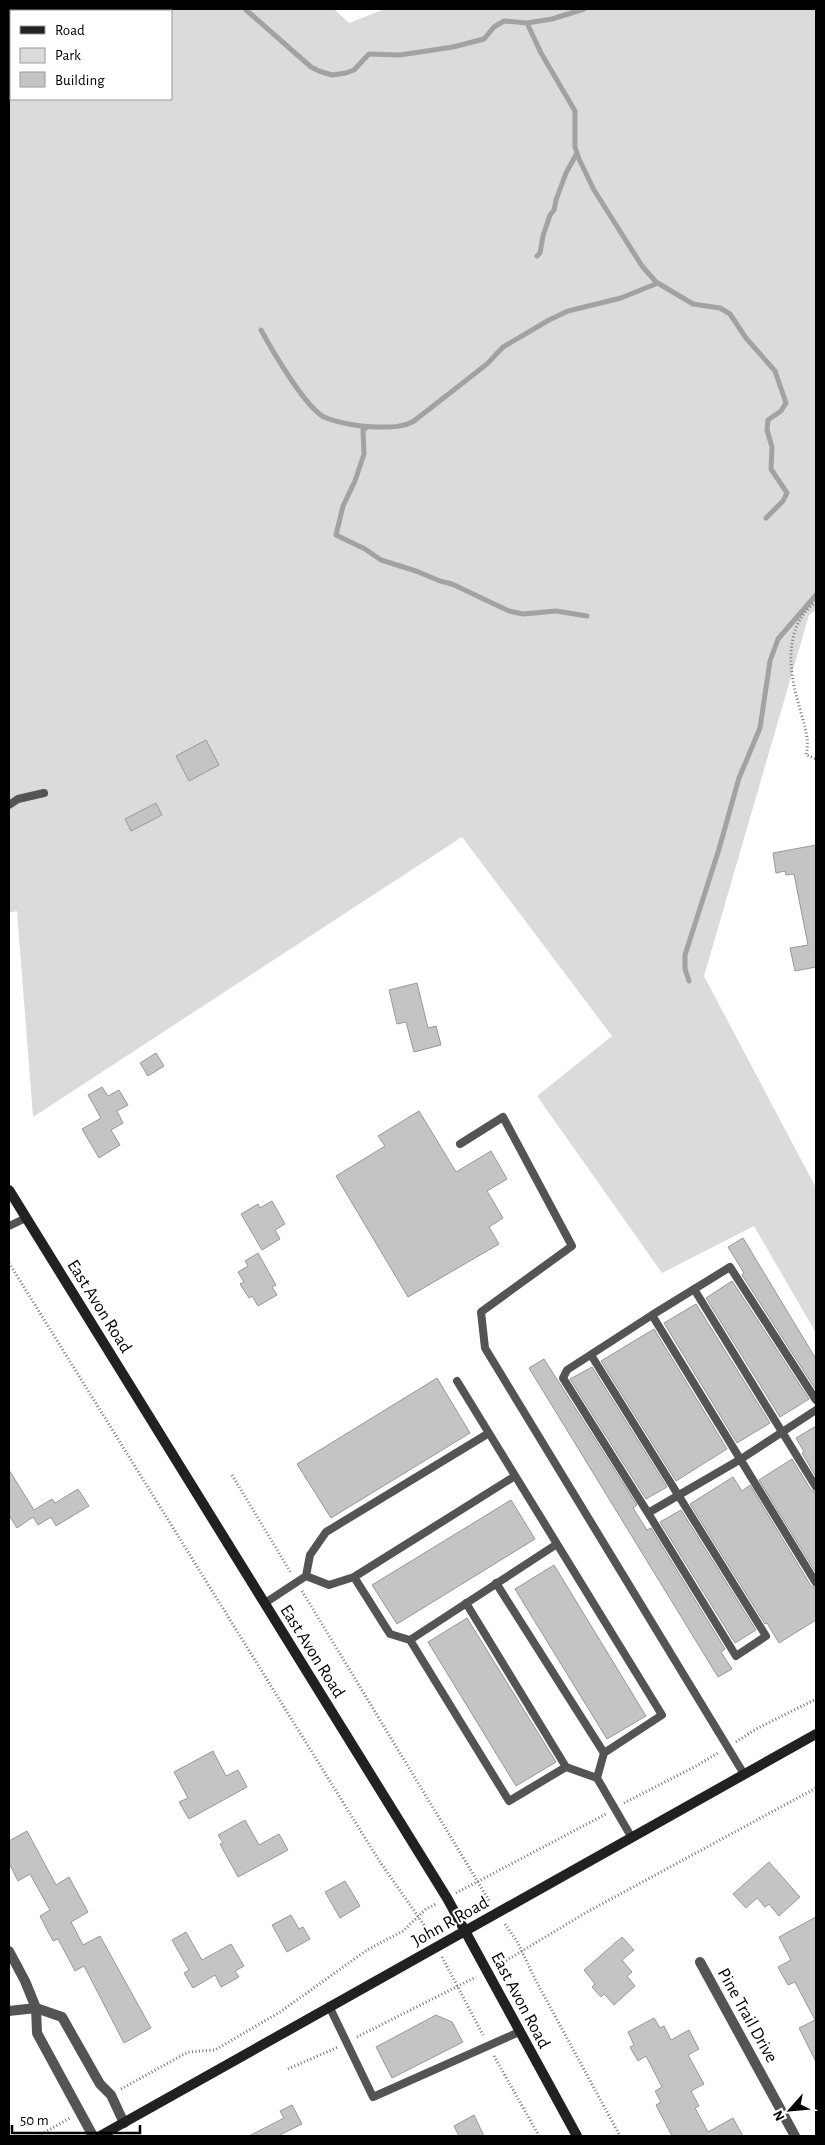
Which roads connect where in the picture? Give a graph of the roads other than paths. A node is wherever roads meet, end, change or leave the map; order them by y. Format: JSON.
{"nodes":[{"id":1,"x":44,"y":793,"type":"dead end"},
{"id":2,"x":9,"y":805,"type":"edge"},
{"id":3,"x":460,"y":1144,"type":"dead end"},
{"id":4,"x":9,"y":1190,"type":"edge"},
{"id":5,"x":26,"y":1218,"type":"junction"},
{"id":6,"x":9,"y":1226,"type":"edge"},
{"id":7,"x":694,"y":1289,"type":"junction"},
{"id":8,"x":652,"y":1315,"type":"junction"},
{"id":9,"x":591,"y":1355,"type":"junction"},
{"id":10,"x":457,"y":1381,"type":"dead end"},
{"id":11,"x":816,"y":1400,"type":"edge"},
{"id":12,"x":816,"y":1410,"type":"edge"},
{"id":13,"x":782,"y":1432,"type":"junction"},
{"id":14,"x":489,"y":1433,"type":"junction"},
{"id":15,"x":741,"y":1459,"type":"junction"},
{"id":16,"x":515,"y":1476,"type":"junction"},
{"id":17,"x":816,"y":1487,"type":"edge"},
{"id":18,"x":679,"y":1495,"type":"junction"},
{"id":19,"x":648,"y":1513,"type":"junction"},
{"id":20,"x":557,"y":1544,"type":"junction"},
{"id":21,"x":306,"y":1576,"type":"junction"},
{"id":22,"x":354,"y":1577,"type":"junction"},
{"id":23,"x":816,"y":1583,"type":"edge"},
{"id":24,"x":496,"y":1584,"type":"junction"},
{"id":25,"x":265,"y":1603,"type":"junction"},
{"id":26,"x":466,"y":1603,"type":"junction"},
{"id":27,"x":410,"y":1640,"type":"junction"},
{"id":28,"x":816,"y":1734,"type":"edge"},
{"id":29,"x":604,"y":1753,"type":"junction"},
{"id":30,"x":566,"y":1767,"type":"junction"},
{"id":31,"x":744,"y":1774,"type":"junction"},
{"id":32,"x":597,"y":1778,"type":"junction"},
{"id":33,"x":632,"y":1838,"type":"junction"},
{"id":34,"x":466,"y":1932,"type":"junction"},
{"id":35,"x":9,"y":1951,"type":"edge"},
{"id":36,"x":700,"y":1962,"type":"dead end"},
{"id":37,"x":329,"y":2006,"type":"junction"},
{"id":38,"x":36,"y":2008,"type":"junction"},
{"id":39,"x":9,"y":2011,"type":"edge"},
{"id":40,"x":519,"y":2032,"type":"junction"},
{"id":41,"x":124,"y":2123,"type":"junction"},
{"id":42,"x":93,"y":2136,"type":"edge"},
{"id":43,"x":100,"y":2136,"type":"edge"},
{"id":44,"x":577,"y":2136,"type":"edge"},
{"id":45,"x":795,"y":2136,"type":"edge"}],
"edges":[{"from":1,"to":2,"type":"lane"},
{"from":3,"to":31,"type":"lane"},
{"from":4,"to":5,"type":"main road","name":"East Avon Road"},
{"from":5,"to":6,"type":"lane"},
{"from":5,"to":25,"type":"main road","name":"East Avon Road"},
{"from":7,"to":8,"type":"lane"},
{"from":7,"to":11,"type":"lane"},
{"from":7,"to":13,"type":"lane"},
{"from":8,"to":9,"type":"lane"},
{"from":8,"to":15,"type":"lane"},
{"from":9,"to":18,"type":"lane"},
{"from":9,"to":19,"type":"lane"},
{"from":10,"to":14,"type":"lane"},
{"from":12,"to":13,"type":"lane"},
{"from":13,"to":15,"type":"lane"},
{"from":13,"to":17,"type":"lane"},
{"from":14,"to":16,"type":"lane"},
{"from":14,"to":21,"type":"lane"},
{"from":15,"to":18,"type":"lane"},
{"from":15,"to":23,"type":"lane"},
{"from":16,"to":20,"type":"lane"},
{"from":16,"to":22,"type":"lane"},
{"from":18,"to":19,"type":"lane"},
{"from":18,"to":19,"type":"lane"},
{"from":20,"to":24,"type":"lane"},
{"from":20,"to":29,"type":"lane"},
{"from":21,"to":22,"type":"lane"},
{"from":21,"to":25,"type":"lane"},
{"from":22,"to":27,"type":"lane"},
{"from":24,"to":26,"type":"lane"},
{"from":24,"to":29,"type":"lane"},
{"from":25,"to":34,"type":"main road","name":"East Avon Road"},
{"from":26,"to":27,"type":"lane"},
{"from":26,"to":30,"type":"lane"},
{"from":27,"to":30,"type":"lane"},
{"from":28,"to":31,"type":"main road","name":"John R Road"},
{"from":29,"to":32,"type":"lane"},
{"from":30,"to":32,"type":"lane"},
{"from":31,"to":33,"type":"main road","name":"John R Road"},
{"from":32,"to":33,"type":"lane"},
{"from":33,"to":34,"type":"main road","name":"John R Road"},
{"from":34,"to":37,"type":"main road","name":"John R Road"},
{"from":34,"to":40,"type":"main road","name":"East Avon Road"},
{"from":35,"to":38,"type":"street"},
{"from":36,"to":45,"type":"street","name":"Pine Trail Drive"},
{"from":37,"to":40,"type":"lane"},
{"from":37,"to":41,"type":"main road","name":"John R Road"},
{"from":38,"to":39,"type":"street"},
{"from":38,"to":41,"type":"street"},
{"from":38,"to":42,"type":"street"},
{"from":40,"to":44,"type":"main road","name":"East Avon Road"},
{"from":41,"to":43,"type":"main road","name":"John R Road"}]}
